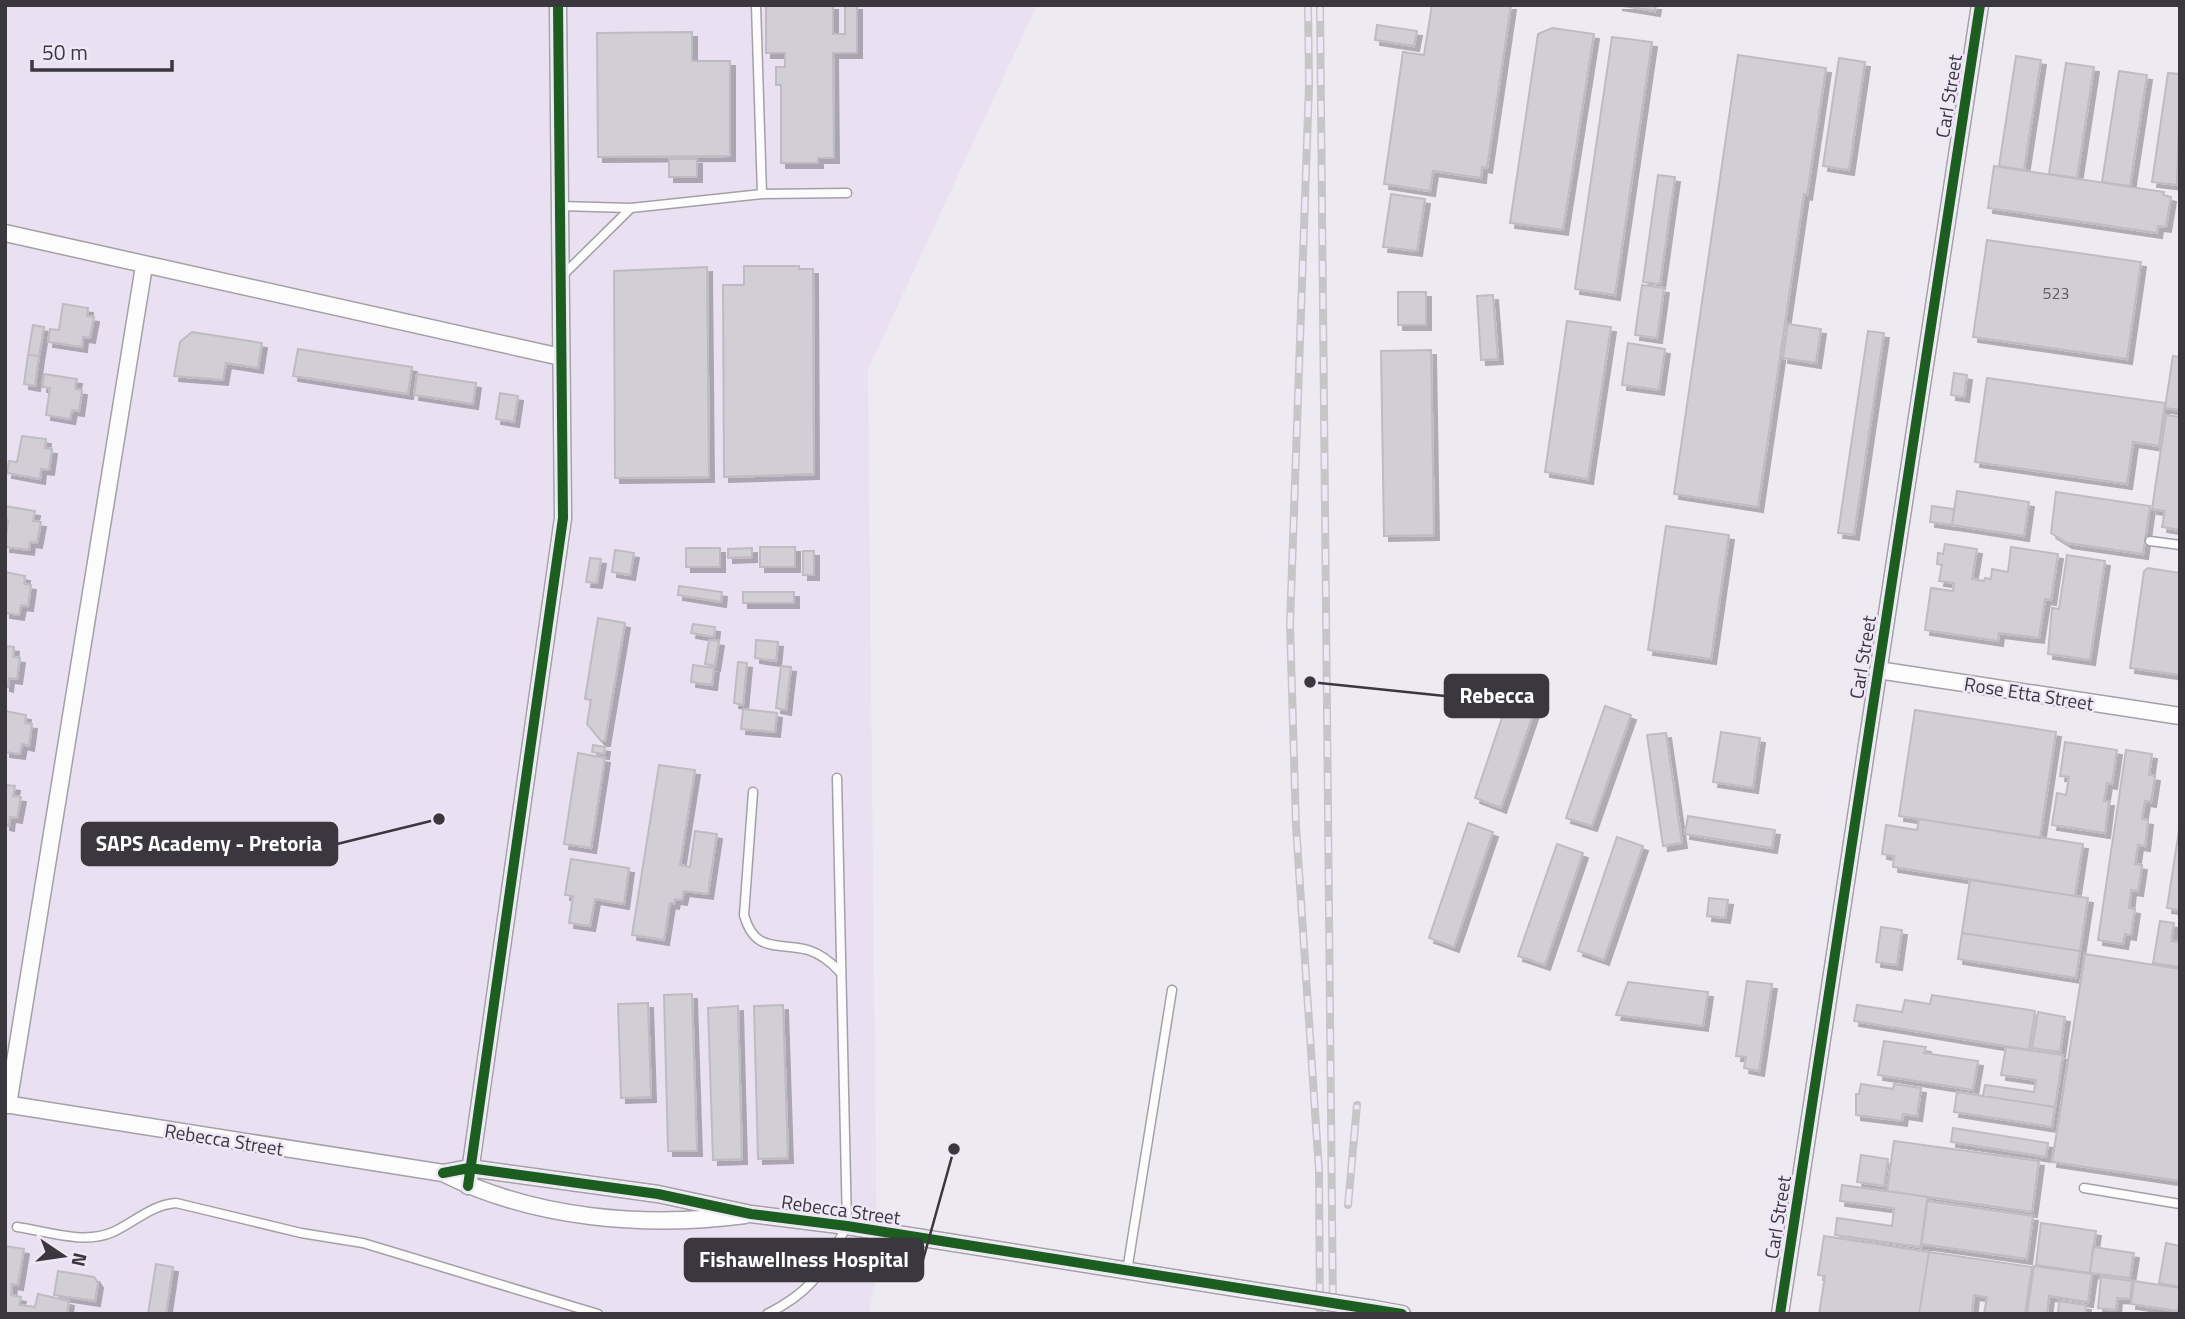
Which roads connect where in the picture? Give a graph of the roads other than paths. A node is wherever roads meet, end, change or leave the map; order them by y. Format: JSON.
{"nodes":[{"id":1,"x":558,"y":5,"type":"edge"},
{"id":2,"x":757,"y":5,"type":"edge"},
{"id":3,"x":1980,"y":5,"type":"edge"},
{"id":4,"x":847,"y":193,"type":"dead end"},
{"id":5,"x":762,"y":194,"type":"junction"},
{"id":6,"x":559,"y":206,"type":"junction"},
{"id":7,"x":631,"y":208,"type":"junction"},
{"id":8,"x":5,"y":233,"type":"edge"},
{"id":9,"x":144,"y":266,"type":"junction"},
{"id":10,"x":560,"y":278,"type":"junction"},
{"id":11,"x":561,"y":357,"type":"junction"},
{"id":12,"x":2150,"y":541,"type":"dead end"},
{"id":13,"x":2180,"y":545,"type":"edge"},
{"id":14,"x":1878,"y":670,"type":"junction"},
{"id":15,"x":2180,"y":716,"type":"edge"},
{"id":16,"x":837,"y":778,"type":"dead end"},
{"id":17,"x":753,"y":792,"type":"dead end"},
{"id":18,"x":840,"y":972,"type":"junction"},
{"id":19,"x":1172,"y":990,"type":"dead end"},
{"id":20,"x":7,"y":1104,"type":"edge"},
{"id":21,"x":469,"y":1168,"type":"junction"},
{"id":22,"x":443,"y":1173,"type":"junction"},
{"id":23,"x":468,"y":1186,"type":"junction"},
{"id":24,"x":2084,"y":1188,"type":"dead end"},
{"id":25,"x":2180,"y":1204,"type":"edge"},
{"id":26,"x":751,"y":1214,"type":"junction"},
{"id":27,"x":847,"y":1226,"type":"junction"},
{"id":28,"x":17,"y":1227,"type":"dead end"},
{"id":29,"x":1127,"y":1271,"type":"junction"},
{"id":30,"x":598,"y":1314,"type":"edge"},
{"id":31,"x":767,"y":1314,"type":"edge"},
{"id":32,"x":1402,"y":1314,"type":"edge"},
{"id":33,"x":1780,"y":1314,"type":"edge"}],
"edges":[{"from":1,"to":6,"type":"street"},
{"from":2,"to":5,"type":"lane"},
{"from":3,"to":14,"type":"street","name":"Carl Street"},
{"from":4,"to":5,"type":"lane"},
{"from":5,"to":7,"type":"lane"},
{"from":6,"to":7,"type":"lane"},
{"from":6,"to":10,"type":"street"},
{"from":7,"to":10,"type":"lane"},
{"from":8,"to":9,"type":"street"},
{"from":9,"to":11,"type":"street"},
{"from":9,"to":20,"type":"street"},
{"from":10,"to":11,"type":"street"},
{"from":11,"to":21,"type":"street"},
{"from":12,"to":13,"type":"lane"},
{"from":14,"to":15,"type":"street","name":"Rose Etta Street"},
{"from":14,"to":33,"type":"street","name":"Carl Street"},
{"from":16,"to":18,"type":"lane"},
{"from":17,"to":18,"type":"lane"},
{"from":18,"to":27,"type":"lane"},
{"from":19,"to":29,"type":"lane"},
{"from":20,"to":22,"type":"street","name":"Rebecca Street"},
{"from":21,"to":22,"type":"street","name":"Rebecca Street"},
{"from":21,"to":23,"type":"street"},
{"from":21,"to":26,"type":"street","name":"Rebecca Street"},
{"from":22,"to":23,"type":"street","name":"Rebecca Street"},
{"from":23,"to":26,"type":"street","name":"Rebecca Street"},
{"from":24,"to":25,"type":"lane"},
{"from":26,"to":27,"type":"street","name":"Rebecca Street"},
{"from":27,"to":29,"type":"street","name":"Rebecca Street"},
{"from":27,"to":31,"type":"lane"},
{"from":28,"to":30,"type":"lane"},
{"from":29,"to":32,"type":"street","name":"Rebecca Street","bridge":true}]}
